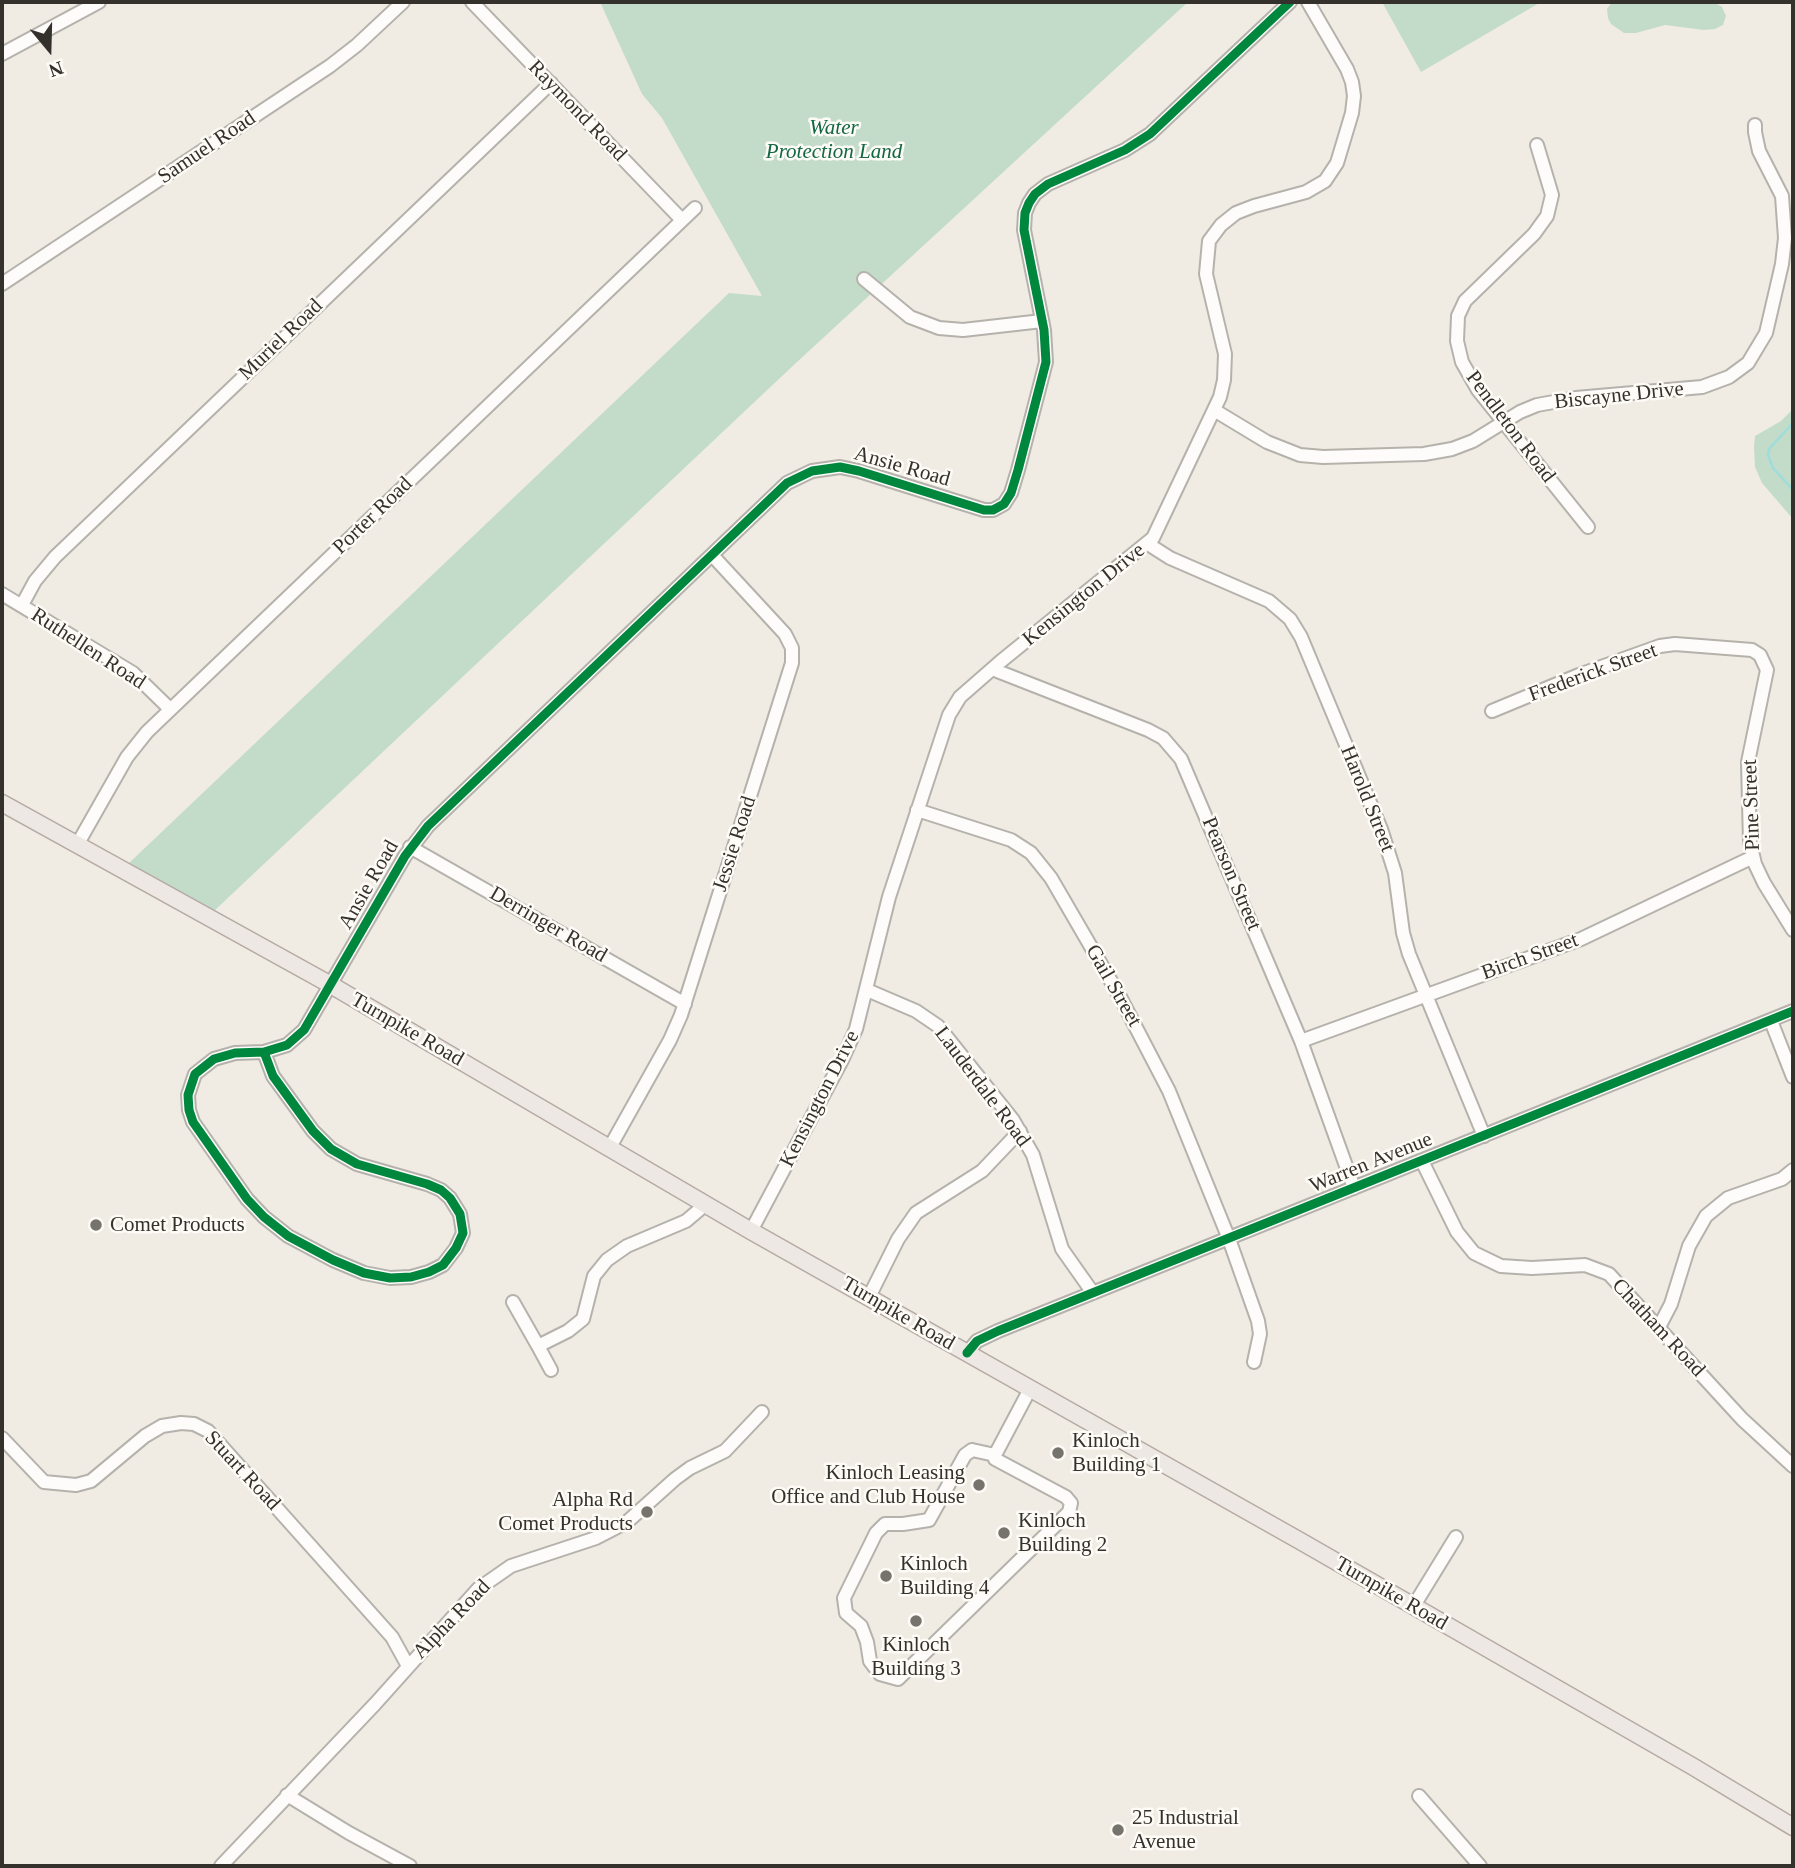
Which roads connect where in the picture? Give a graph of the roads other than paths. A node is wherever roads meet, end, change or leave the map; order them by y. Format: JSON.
{"nodes":[{"id":1,"x":99,"y":2,"type":"edge"},
{"id":2,"x":403,"y":2,"type":"edge"},
{"id":3,"x":472,"y":2,"type":"edge"},
{"id":4,"x":1290,"y":2,"type":"edge"},
{"id":5,"x":1308,"y":2,"type":"edge"},
{"id":6,"x":2,"y":54,"type":"edge"},
{"id":7,"x":551,"y":83,"type":"junction"},
{"id":8,"x":1755,"y":125,"type":"dead end"},
{"id":9,"x":1537,"y":145,"type":"dead end"},
{"id":10,"x":1793,"y":189,"type":"edge"},
{"id":11,"x":1782,"y":196,"type":"junction"},
{"id":12,"x":695,"y":208,"type":"dead end"},
{"id":13,"x":682,"y":220,"type":"junction"},
{"id":14,"x":864,"y":279,"type":"dead end"},
{"id":15,"x":2,"y":284,"type":"edge"},
{"id":16,"x":1042,"y":321,"type":"junction"},
{"id":17,"x":1214,"y":410,"type":"junction"},
{"id":18,"x":1503,"y":423,"type":"junction"},
{"id":19,"x":1588,"y":527,"type":"dead end"},
{"id":20,"x":1148,"y":544,"type":"junction"},
{"id":21,"x":712,"y":555,"type":"junction"},
{"id":22,"x":2,"y":594,"type":"edge"},
{"id":23,"x":22,"y":606,"type":"junction"},
{"id":24,"x":992,"y":669,"type":"junction"},
{"id":25,"x":1767,"y":671,"type":"joint"},
{"id":26,"x":170,"y":709,"type":"junction"},
{"id":27,"x":1492,"y":711,"type":"dead end"},
{"id":28,"x":2,"y":803,"type":"edge"},
{"id":29,"x":917,"y":810,"type":"junction"},
{"id":30,"x":77,"y":845,"type":"junction"},
{"id":31,"x":410,"y":847,"type":"junction"},
{"id":32,"x":1753,"y":857,"type":"junction"},
{"id":33,"x":1793,"y":930,"type":"edge"},
{"id":34,"x":331,"y":985,"type":"junction"},
{"id":35,"x":867,"y":990,"type":"junction"},
{"id":36,"x":1426,"y":994,"type":"junction"},
{"id":37,"x":685,"y":1004,"type":"junction"},
{"id":38,"x":1793,"y":1011,"type":"edge"},
{"id":39,"x":1771,"y":1021,"type":"junction"},
{"id":40,"x":1301,"y":1041,"type":"junction"},
{"id":41,"x":264,"y":1052,"type":"junction"},
{"id":42,"x":1793,"y":1077,"type":"edge"},
{"id":43,"x":1020,"y":1131,"type":"junction"},
{"id":44,"x":1484,"y":1136,"type":"junction"},
{"id":45,"x":610,"y":1147,"type":"junction"},
{"id":46,"x":1422,"y":1161,"type":"junction"},
{"id":47,"x":1792,"y":1177,"type":"edge"},
{"id":48,"x":1354,"y":1188,"type":"junction"},
{"id":49,"x":706,"y":1204,"type":"junction"},
{"id":50,"x":751,"y":1231,"type":"junction"},
{"id":51,"x":1228,"y":1239,"type":"junction"},
{"id":52,"x":1093,"y":1293,"type":"junction"},
{"id":53,"x":869,"y":1297,"type":"junction"},
{"id":54,"x":513,"y":1302,"type":"dead end"},
{"id":55,"x":1659,"y":1327,"type":"junction"},
{"id":56,"x":538,"y":1346,"type":"junction"},
{"id":57,"x":967,"y":1353,"type":"junction"},
{"id":58,"x":1254,"y":1362,"type":"dead end"},
{"id":59,"x":551,"y":1370,"type":"dead end"},
{"id":60,"x":1030,"y":1390,"type":"junction"},
{"id":61,"x":762,"y":1412,"type":"dead end"},
{"id":62,"x":2,"y":1438,"type":"edge"},
{"id":63,"x":995,"y":1455,"type":"junction"},
{"id":64,"x":1793,"y":1466,"type":"edge"},
{"id":65,"x":1456,"y":1537,"type":"dead end"},
{"id":66,"x":1413,"y":1607,"type":"junction"},
{"id":67,"x":408,"y":1666,"type":"junction"},
{"id":68,"x":287,"y":1795,"type":"junction"},
{"id":69,"x":1419,"y":1796,"type":"dead end"},
{"id":70,"x":1793,"y":1827,"type":"edge"},
{"id":71,"x":220,"y":1866,"type":"edge"},
{"id":72,"x":410,"y":1866,"type":"edge"},
{"id":73,"x":1480,"y":1866,"type":"edge"}],
"edges":[{"from":1,"to":6,"type":"street"},
{"from":2,"to":15,"type":"street","name":"Samuel Road"},
{"from":3,"to":7,"type":"street","name":"Raymond Road"},
{"from":4,"to":16,"type":"street","name":"Ansie Road"},
{"from":5,"to":17,"type":"street","name":"Kensington Drive"},
{"from":7,"to":13,"type":"street","name":"Raymond Road"},
{"from":7,"to":23,"type":"street","name":"Muriel Road"},
{"from":8,"to":11,"type":"street","name":"Biscayne Drive"},
{"from":9,"to":18,"type":"street","name":"Pendleton Road"},
{"from":10,"to":11,"type":"street"},
{"from":11,"to":18,"type":"street","name":"Biscayne Drive"},
{"from":12,"to":13,"type":"street","name":"Porter Road"},
{"from":13,"to":26,"type":"street","name":"Porter Road"},
{"from":14,"to":16,"type":"street"},
{"from":16,"to":21,"type":"street","name":"Ansie Road"},
{"from":17,"to":18,"type":"street","name":"Biscayne Drive"},
{"from":17,"to":20,"type":"street","name":"Kensington Drive"},
{"from":18,"to":19,"type":"street","name":"Pendleton Road"},
{"from":20,"to":24,"type":"street","name":"Kensington Drive"},
{"from":20,"to":36,"type":"street","name":"Harold Street"},
{"from":21,"to":31,"type":"street","name":"Ansie Road"},
{"from":21,"to":37,"type":"street","name":"Jessie Road"},
{"from":22,"to":23,"type":"street","name":"Ruthellen Road"},
{"from":23,"to":26,"type":"street","name":"Ruthellen Road"},
{"from":24,"to":29,"type":"street","name":"Kensington Drive"},
{"from":24,"to":40,"type":"street","name":"Pearson Street"},
{"from":25,"to":27,"type":"street","name":"Frederick Street"},
{"from":25,"to":32,"type":"street","name":"Pine Street"},
{"from":26,"to":30,"type":"street","name":"Porter Road"},
{"from":28,"to":30,"type":"main road","name":"Turnpike Road"},
{"from":29,"to":35,"type":"street","name":"Kensington Drive"},
{"from":29,"to":51,"type":"street","name":"Gail Street"},
{"from":30,"to":34,"type":"main road","name":"Turnpike Road"},
{"from":31,"to":34,"type":"street","name":"Ansie Road"},
{"from":31,"to":37,"type":"street","name":"Derringer Road"},
{"from":32,"to":33,"type":"street","name":"Pine Street"},
{"from":32,"to":36,"type":"street","name":"Birch Street"},
{"from":34,"to":41,"type":"street","name":"Ansie Road"},
{"from":34,"to":45,"type":"main road","name":"Turnpike Road"},
{"from":35,"to":43,"type":"street","name":"Lauderdale Road"},
{"from":35,"to":50,"type":"street","name":"Kensington Drive"},
{"from":36,"to":40,"type":"street","name":"Birch Street"},
{"from":36,"to":44,"type":"street","name":"Harold Street"},
{"from":37,"to":45,"type":"street","name":"Jessie Road"},
{"from":38,"to":39,"type":"street","name":"Warren Avenue"},
{"from":39,"to":42,"type":"street"},
{"from":39,"to":44,"type":"street","name":"Warren Avenue"},
{"from":40,"to":48,"type":"street","name":"Pearson Street"},
{"from":41,"to":41,"type":"street","name":"Ansie Road"},
{"from":43,"to":52,"type":"street","name":"Lauderdale Road"},
{"from":43,"to":53,"type":"street"},
{"from":44,"to":46,"type":"street","name":"Warren Avenue"},
{"from":45,"to":49,"type":"main road","name":"Turnpike Road"},
{"from":46,"to":48,"type":"street","name":"Warren Avenue"},
{"from":46,"to":55,"type":"street","name":"Chatham Road"},
{"from":47,"to":55,"type":"street"},
{"from":48,"to":51,"type":"street","name":"Warren Avenue"},
{"from":49,"to":50,"type":"main road","name":"Turnpike Road"},
{"from":49,"to":56,"type":"street"},
{"from":50,"to":53,"type":"main road","name":"Turnpike Road"},
{"from":51,"to":52,"type":"street","name":"Warren Avenue"},
{"from":51,"to":58,"type":"street","name":"Gail Street"},
{"from":52,"to":57,"type":"street","name":"Warren Avenue"},
{"from":53,"to":57,"type":"main road","name":"Turnpike Road"},
{"from":54,"to":56,"type":"street"},
{"from":55,"to":64,"type":"street","name":"Chatham Road"},
{"from":56,"to":59,"type":"street"},
{"from":57,"to":60,"type":"main road","name":"Turnpike Road"},
{"from":60,"to":63,"type":"street"},
{"from":60,"to":66,"type":"main road","name":"Turnpike Road"},
{"from":61,"to":67,"type":"street","name":"Alpha Road"},
{"from":62,"to":67,"type":"street","name":"Stuart Road"},
{"from":63,"to":63,"type":"street"},
{"from":65,"to":66,"type":"street"},
{"from":66,"to":70,"type":"main road","name":"Turnpike Road"},
{"from":67,"to":68,"type":"street","name":"Alpha Road"},
{"from":68,"to":71,"type":"street","name":"Alpha Road"},
{"from":68,"to":72,"type":"street"},
{"from":69,"to":73,"type":"street"}]}
